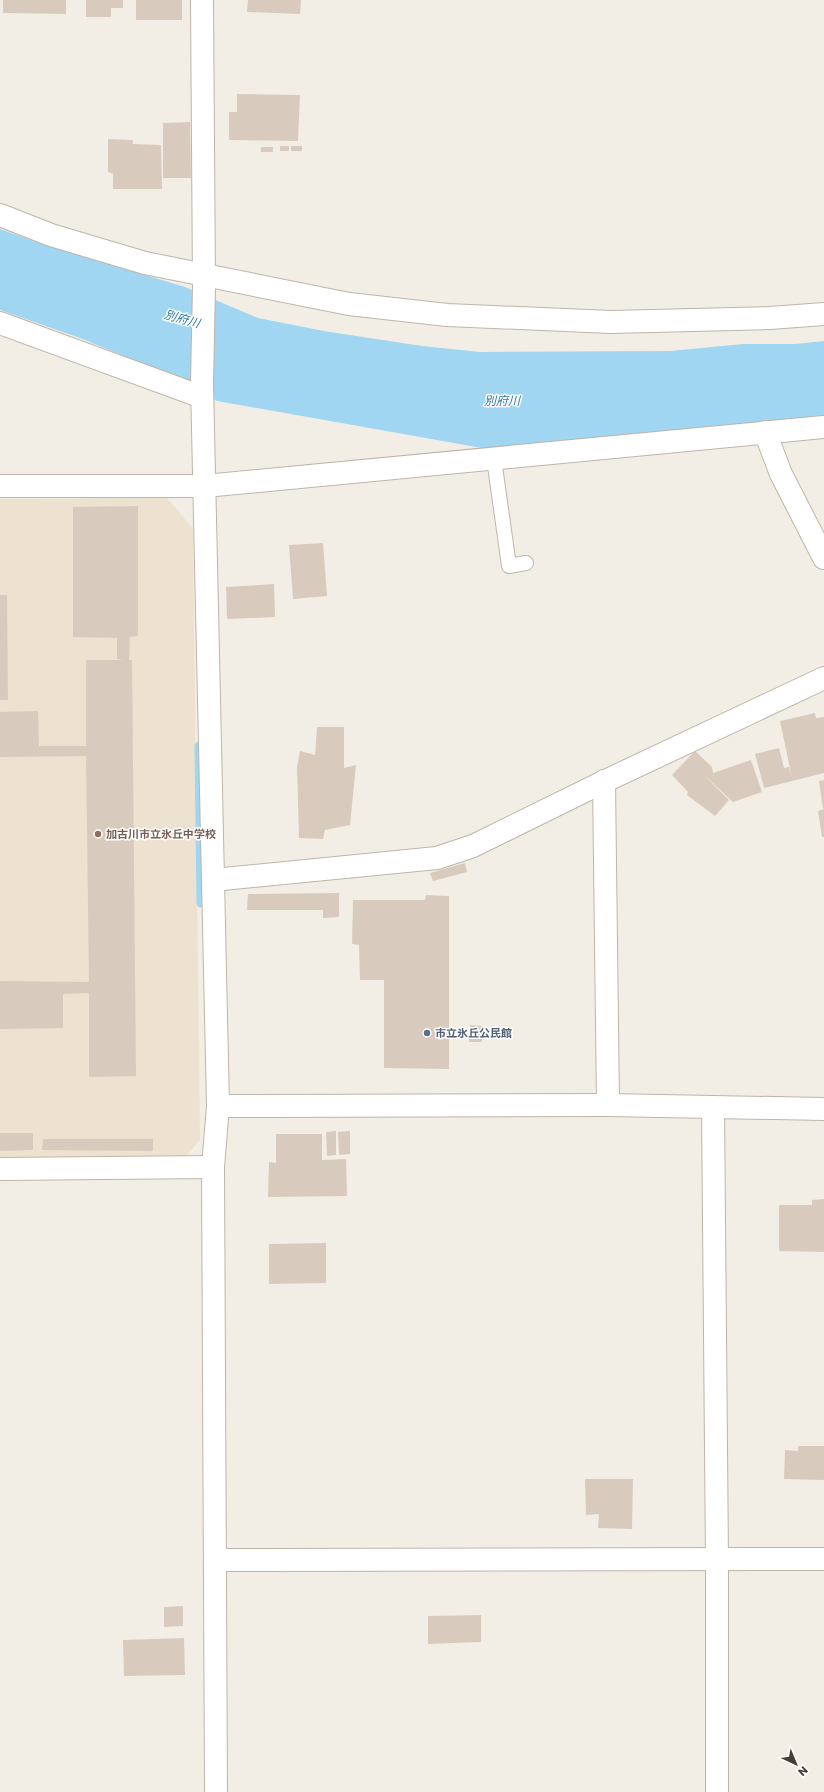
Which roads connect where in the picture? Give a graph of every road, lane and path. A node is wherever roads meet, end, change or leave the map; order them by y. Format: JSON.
{"nodes":[{"id":1,"x":202,"y":0,"type":"edge"},
{"id":2,"x":0,"y":215,"type":"edge"},
{"id":3,"x":204,"y":280,"type":"junction"},
{"id":4,"x":824,"y":314,"type":"edge"},
{"id":5,"x":0,"y":323,"type":"edge"},
{"id":6,"x":202,"y":390,"type":"junction"},
{"id":7,"x":824,"y":427,"type":"edge"},
{"id":8,"x":765,"y":432,"type":"junction"},
{"id":9,"x":494,"y":459,"type":"junction"},
{"id":10,"x":0,"y":486,"type":"edge"},
{"id":11,"x":205,"y":486,"type":"junction"},
{"id":12,"x":824,"y":558,"type":"edge"},
{"id":13,"x":526,"y":563,"type":"dead end"},
{"id":14,"x":824,"y":678,"type":"edge"},
{"id":15,"x":604,"y":781,"type":"junction"},
{"id":16,"x":214,"y":880,"type":"junction"},
{"id":17,"x":608,"y":1105,"type":"junction"},
{"id":18,"x":218,"y":1106,"type":"junction"},
{"id":19,"x":713,"y":1107,"type":"junction"},
{"id":20,"x":824,"y":1109,"type":"edge"},
{"id":21,"x":213,"y":1167,"type":"junction"},
{"id":22,"x":0,"y":1169,"type":"edge"},
{"id":23,"x":824,"y":1559,"type":"edge"},
{"id":24,"x":216,"y":1560,"type":"junction"},
{"id":25,"x":717,"y":1560,"type":"junction"},
{"id":26,"x":216,"y":1792,"type":"edge"},
{"id":27,"x":717,"y":1792,"type":"edge"}],
"edges":[{"from":1,"to":3,"type":"street"},
{"from":2,"to":3,"type":"street"},
{"from":3,"to":4,"type":"street"},
{"from":3,"to":6,"type":"street"},
{"from":5,"to":6,"type":"street"},
{"from":6,"to":11,"type":"street"},
{"from":7,"to":8,"type":"street"},
{"from":8,"to":9,"type":"street"},
{"from":8,"to":12,"type":"street"},
{"from":9,"to":11,"type":"street"},
{"from":9,"to":13,"type":"lane"},
{"from":10,"to":11,"type":"street"},
{"from":11,"to":16,"type":"street"},
{"from":14,"to":15,"type":"street"},
{"from":15,"to":16,"type":"street"},
{"from":15,"to":17,"type":"street"},
{"from":16,"to":18,"type":"street"},
{"from":17,"to":18,"type":"street"},
{"from":17,"to":19,"type":"street"},
{"from":18,"to":21,"type":"street"},
{"from":19,"to":20,"type":"street"},
{"from":19,"to":25,"type":"street"},
{"from":21,"to":22,"type":"street"},
{"from":21,"to":24,"type":"street"},
{"from":23,"to":25,"type":"street"},
{"from":24,"to":25,"type":"street"},
{"from":24,"to":26,"type":"street"},
{"from":25,"to":27,"type":"street"}]}
